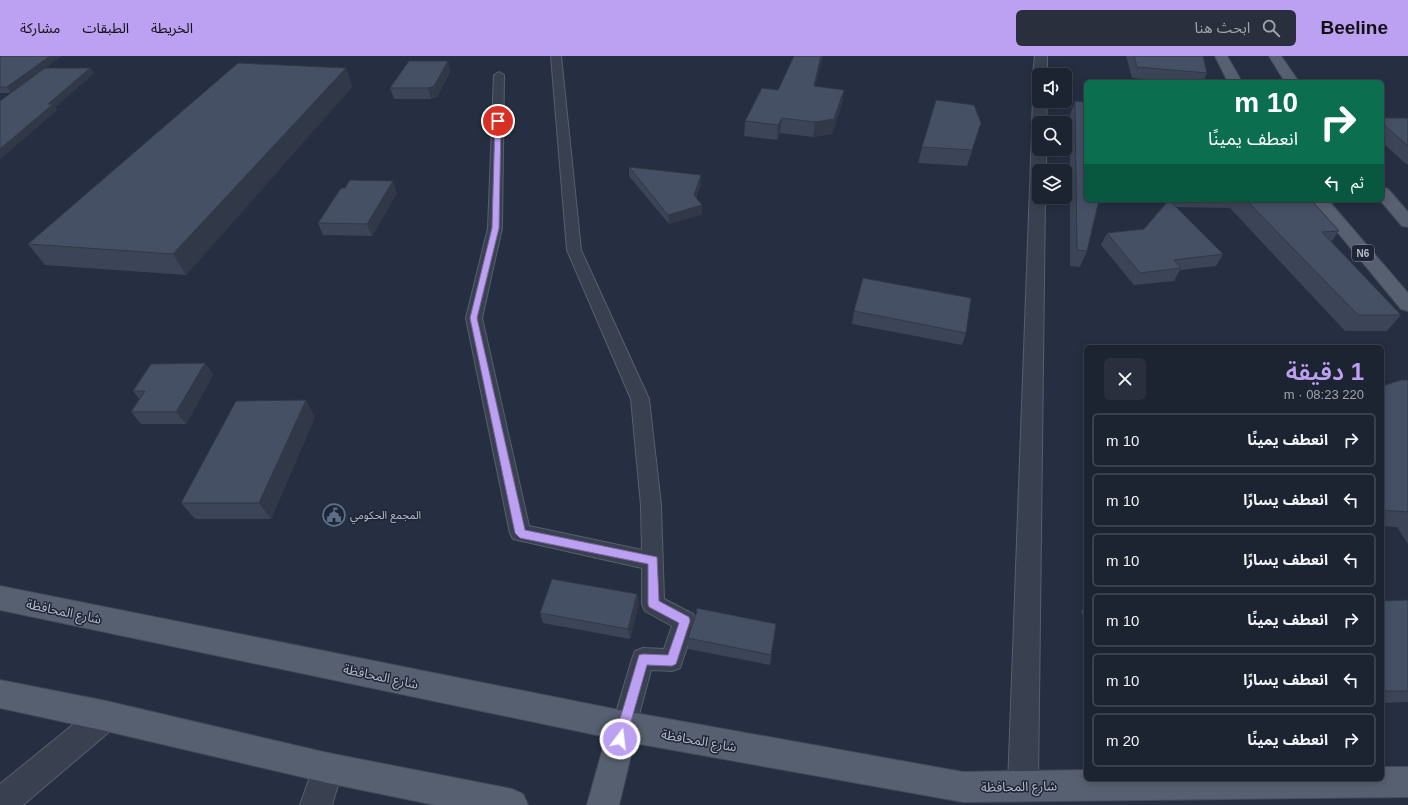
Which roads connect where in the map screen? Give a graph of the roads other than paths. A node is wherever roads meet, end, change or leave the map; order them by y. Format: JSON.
{"nodes":[{"id":1,"x":556,"y":56,"type":"edge"},
{"id":2,"x":1041,"y":56,"type":"edge"},
{"id":3,"x":1221,"y":56,"type":"edge"},
{"id":4,"x":1277,"y":56,"type":"edge"},
{"id":5,"x":1040,"y":68,"type":"edge"},
{"id":6,"x":499,"y":75,"type":"dead end"},
{"id":7,"x":1234,"y":80,"type":"edge"},
{"id":8,"x":1291,"y":80,"type":"edge"},
{"id":9,"x":1038,"y":156,"type":"edge"},
{"id":10,"x":1384,"y":194,"type":"edge"},
{"id":11,"x":1321,"y":202,"type":"edge"},
{"id":12,"x":1408,"y":222,"type":"edge"},
{"id":13,"x":1408,"y":305,"type":"edge"},
{"id":14,"x":653,"y":561,"type":"junction"},
{"id":15,"x":0,"y":598,"type":"edge"},
{"id":16,"x":0,"y":694,"type":"edge"},
{"id":17,"x":106,"y":716,"type":"junction"},
{"id":18,"x":624,"y":726,"type":"junction"},
{"id":19,"x":328,"y":768,"type":"junction"},
{"id":20,"x":1408,"y":782,"type":"edge"},
{"id":21,"x":1023,"y":786,"type":"junction"},
{"id":22,"x":0,"y":804,"type":"edge"},
{"id":23,"x":316,"y":805,"type":"edge"},
{"id":24,"x":512,"y":805,"type":"edge"},
{"id":25,"x":603,"y":805,"type":"edge"}],
"edges":[{"from":1,"to":14,"type":"lane"},
{"from":2,"to":5,"type":"street"},
{"from":3,"to":7,"type":"main road"},
{"from":4,"to":8,"type":"main road"},
{"from":6,"to":14,"type":"lane"},
{"from":9,"to":21,"type":"street"},
{"from":10,"to":12,"type":"main road"},
{"from":11,"to":13,"type":"main road","number":"N6"},
{"from":14,"to":18,"type":"lane"},
{"from":15,"to":18,"type":"main road","name":"شارع المحافظة"},
{"from":16,"to":17,"type":"main road"},
{"from":17,"to":19,"type":"main road"},
{"from":17,"to":22,"type":"street"},
{"from":18,"to":21,"type":"main road","name":"شارع المحافظة"},
{"from":18,"to":25,"type":"main road"},
{"from":19,"to":23,"type":"street"},
{"from":19,"to":24,"type":"main road"},
{"from":20,"to":21,"type":"main road","name":"شارع المحافظة"}]}
